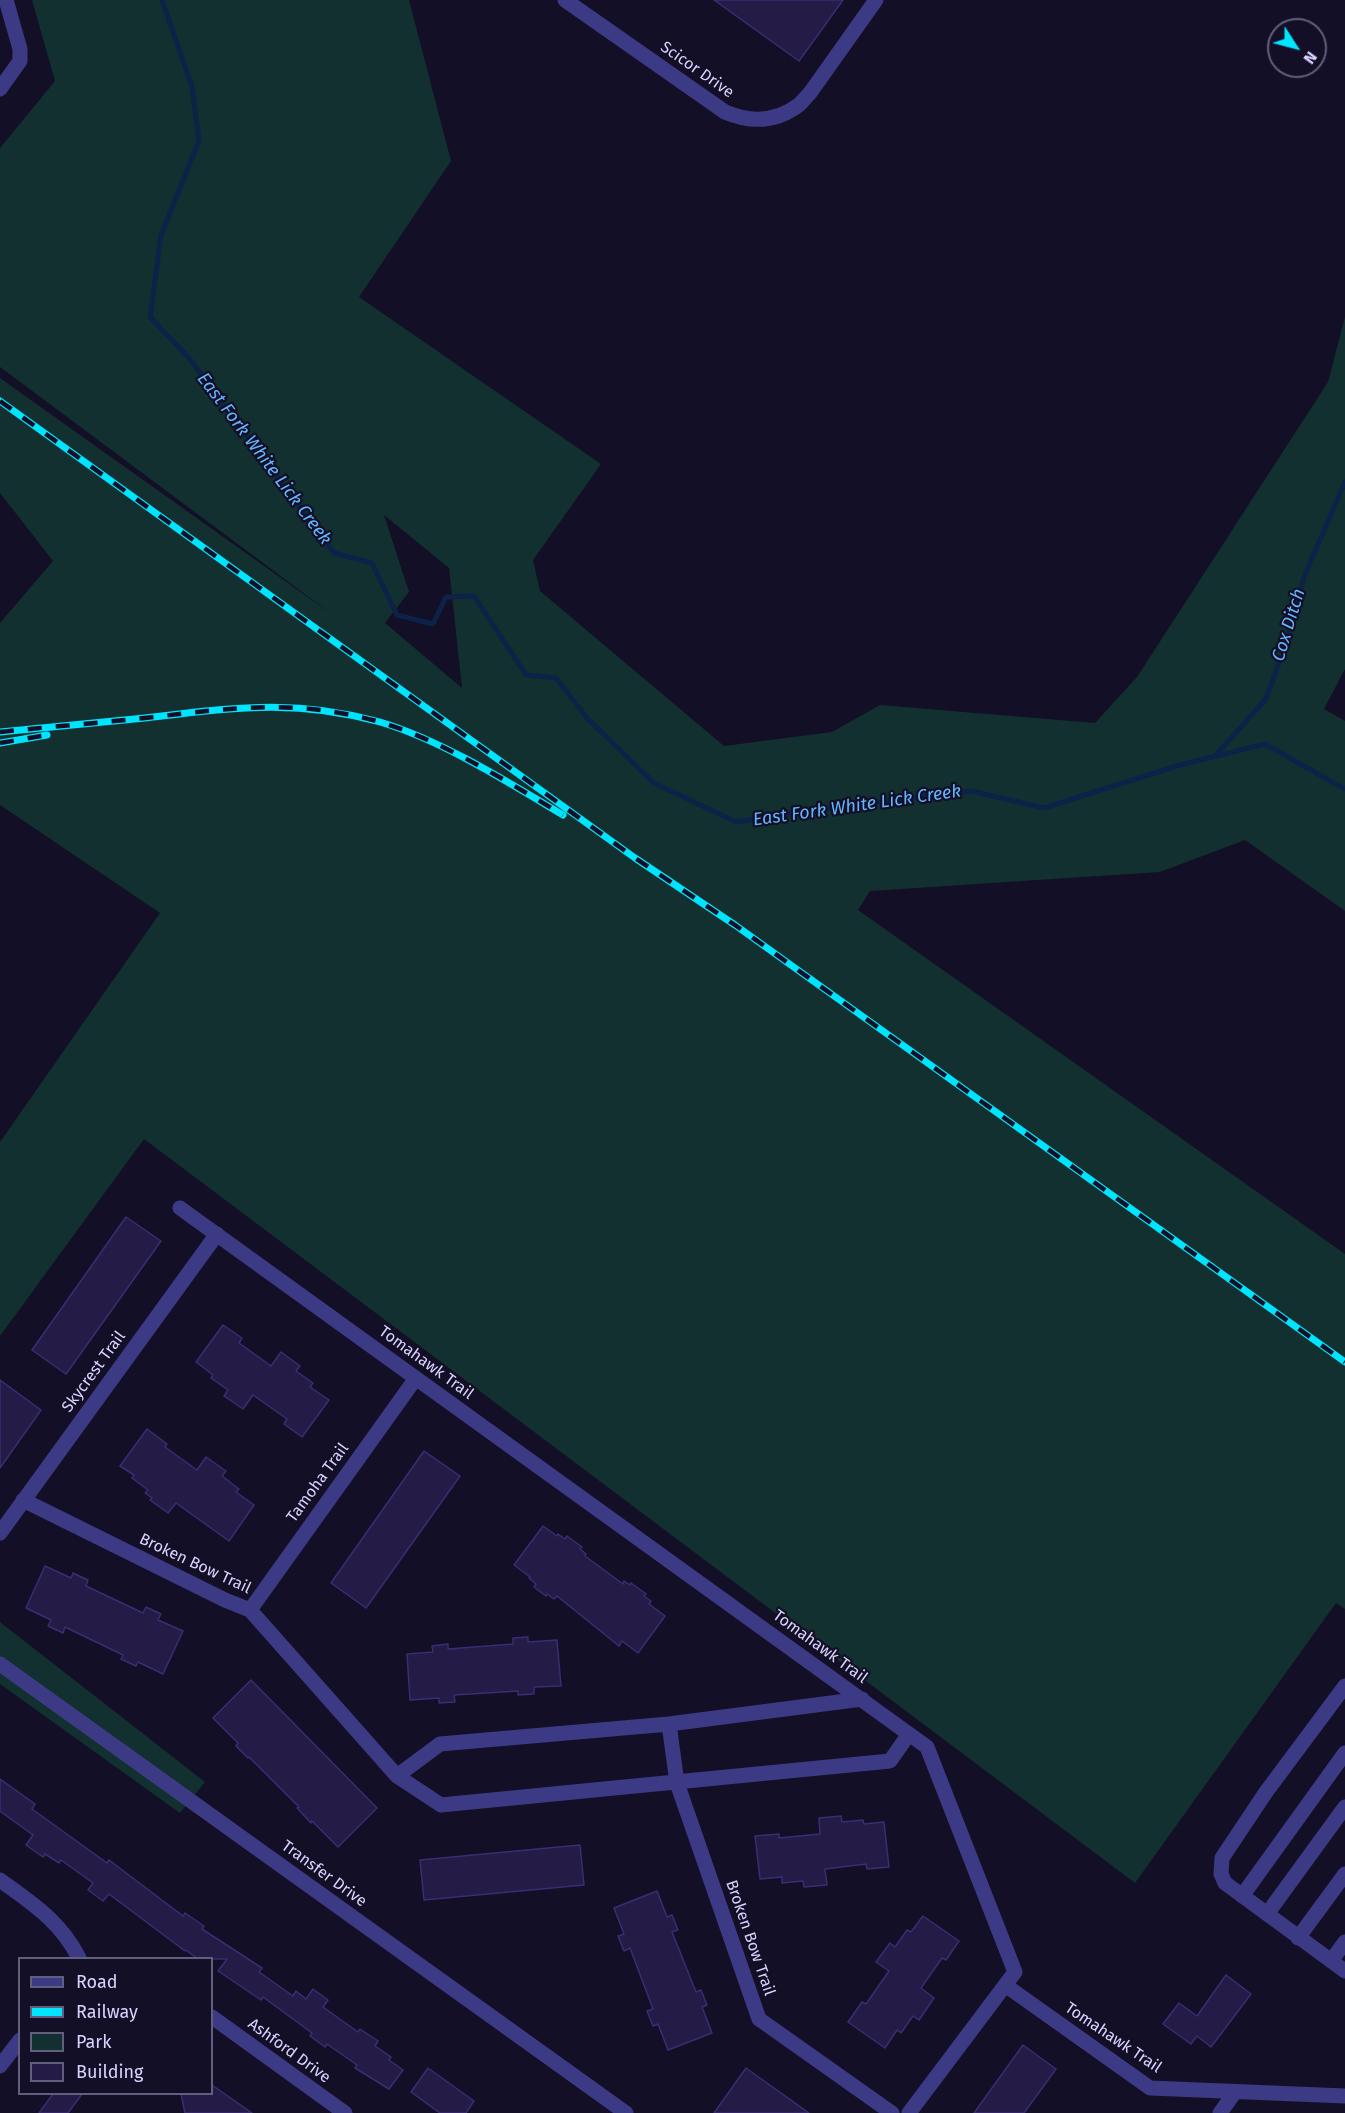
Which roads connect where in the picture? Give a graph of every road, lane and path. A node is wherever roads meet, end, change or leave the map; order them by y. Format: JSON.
{"nodes":[{"id":1,"x":6,"y":0,"type":"edge"},
{"id":2,"x":565,"y":0,"type":"edge"},
{"id":3,"x":876,"y":0,"type":"edge"},
{"id":4,"x":0,"y":89,"type":"edge"},
{"id":5,"x":180,"y":1208,"type":"dead end"},
{"id":6,"x":217,"y":1233,"type":"junction"},
{"id":7,"x":416,"y":1378,"type":"junction"},
{"id":8,"x":23,"y":1500,"type":"junction"},
{"id":9,"x":0,"y":1533,"type":"edge"},
{"id":10,"x":250,"y":1610,"type":"junction"},
{"id":11,"x":0,"y":1664,"type":"edge"},
{"id":12,"x":1345,"y":1686,"type":"edge"},
{"id":13,"x":862,"y":1699,"type":"junction"},
{"id":14,"x":669,"y":1724,"type":"junction"},
{"id":15,"x":909,"y":1734,"type":"junction"},
{"id":16,"x":1345,"y":1753,"type":"edge"},
{"id":17,"x":397,"y":1776,"type":"junction"},
{"id":18,"x":678,"y":1783,"type":"junction"},
{"id":19,"x":1345,"y":1808,"type":"edge"},
{"id":20,"x":1345,"y":1874,"type":"edge"},
{"id":21,"x":0,"y":1880,"type":"edge"},
{"id":22,"x":1242,"y":1896,"type":"junction"},
{"id":23,"x":1267,"y":1914,"type":"junction"},
{"id":24,"x":1298,"y":1938,"type":"junction"},
{"id":25,"x":1345,"y":1942,"type":"edge"},
{"id":26,"x":78,"y":1957,"type":"edge"},
{"id":27,"x":1331,"y":1961,"type":"junction"},
{"id":28,"x":1345,"y":1971,"type":"edge"},
{"id":29,"x":1005,"y":1985,"type":"junction"},
{"id":30,"x":213,"y":2018,"type":"edge"},
{"id":31,"x":18,"y":2043,"type":"edge"},
{"id":32,"x":0,"y":2066,"type":"edge"},
{"id":33,"x":1235,"y":2092,"type":"junction"},
{"id":34,"x":1345,"y":2096,"type":"edge"},
{"id":35,"x":345,"y":2113,"type":"edge"},
{"id":36,"x":626,"y":2113,"type":"edge"},
{"id":37,"x":892,"y":2113,"type":"edge"},
{"id":38,"x":909,"y":2113,"type":"edge"},
{"id":39,"x":1220,"y":2113,"type":"edge"}],
"edges":[{"from":1,"to":4,"type":"street"},
{"from":2,"to":3,"type":"street","name":"Scicor Drive"},
{"from":5,"to":6,"type":"street","name":"Tomahawk Trail"},
{"from":6,"to":7,"type":"street","name":"Tomahawk Trail"},
{"from":6,"to":8,"type":"street","name":"Skycrest Trail"},
{"from":7,"to":10,"type":"street","name":"Tamoha Trail"},
{"from":7,"to":13,"type":"street","name":"Tomahawk Trail"},
{"from":8,"to":9,"type":"street","name":"Skycrest Trail"},
{"from":8,"to":10,"type":"street","name":"Broken Bow Trail"},
{"from":10,"to":17,"type":"street","name":"Broken Bow Trail"},
{"from":11,"to":36,"type":"street","name":"Transfer Drive"},
{"from":12,"to":22,"type":"street"},
{"from":13,"to":14,"type":"street"},
{"from":13,"to":15,"type":"street","name":"Tomahawk Trail"},
{"from":14,"to":17,"type":"street"},
{"from":14,"to":18,"type":"street","name":"Broken Bow Trail"},
{"from":15,"to":18,"type":"street","name":"Broken Bow Trail"},
{"from":15,"to":29,"type":"street","name":"Tomahawk Trail"},
{"from":16,"to":22,"type":"street"},
{"from":17,"to":18,"type":"street","name":"Broken Bow Trail"},
{"from":18,"to":37,"type":"street","name":"Broken Bow Trail"},
{"from":19,"to":23,"type":"street"},
{"from":20,"to":24,"type":"street"},
{"from":21,"to":26,"type":"street"},
{"from":22,"to":23,"type":"street"},
{"from":23,"to":24,"type":"street"},
{"from":24,"to":27,"type":"street"},
{"from":25,"to":27,"type":"street"},
{"from":27,"to":28,"type":"street"},
{"from":29,"to":33,"type":"street","name":"Tomahawk Trail"},
{"from":29,"to":38,"type":"street"},
{"from":30,"to":35,"type":"street","name":"Ashford Drive"},
{"from":31,"to":32,"type":"street"},
{"from":33,"to":34,"type":"street","name":"Tomahawk Trail"},
{"from":33,"to":39,"type":"street"}]}
